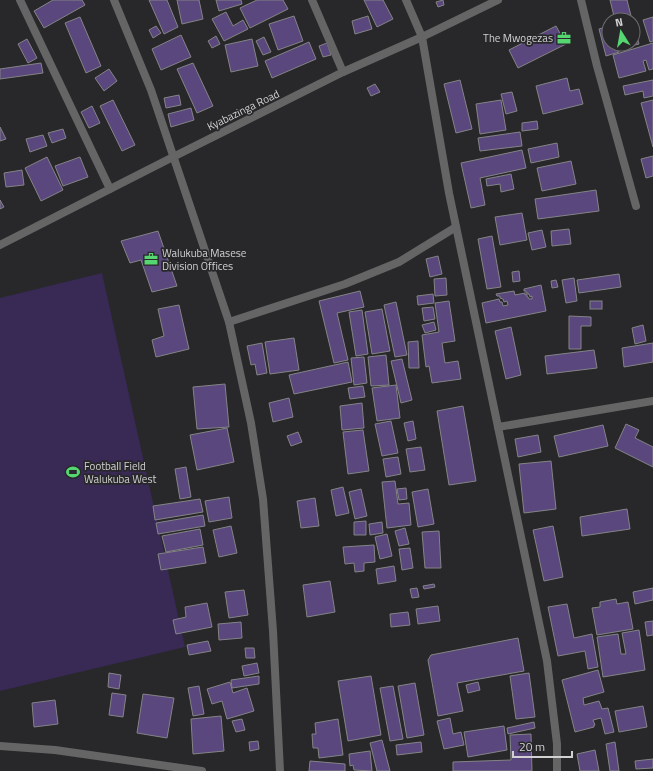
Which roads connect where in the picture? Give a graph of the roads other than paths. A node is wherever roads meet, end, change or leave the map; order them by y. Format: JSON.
{"nodes":[{"id":1,"x":20,"y":0,"type":"edge"},
{"id":2,"x":114,"y":0,"type":"edge"},
{"id":3,"x":312,"y":0,"type":"edge"},
{"id":4,"x":406,"y":0,"type":"edge"},
{"id":5,"x":498,"y":0,"type":"edge"},
{"id":6,"x":581,"y":0,"type":"edge"},
{"id":7,"x":422,"y":37,"type":"junction"},
{"id":8,"x":343,"y":72,"type":"junction"},
{"id":9,"x":173,"y":157,"type":"junction"},
{"id":10,"x":110,"y":189,"type":"junction"},
{"id":11,"x":636,"y":206,"type":"dead end"},
{"id":12,"x":456,"y":227,"type":"junction"},
{"id":13,"x":0,"y":245,"type":"edge"},
{"id":14,"x":229,"y":322,"type":"junction"},
{"id":15,"x":653,"y":401,"type":"edge"},
{"id":16,"x":498,"y":427,"type":"junction"},
{"id":17,"x":0,"y":746,"type":"edge"},
{"id":18,"x":202,"y":771,"type":"edge"},
{"id":19,"x":280,"y":771,"type":"edge"},
{"id":20,"x":557,"y":771,"type":"edge"}],
"edges":[{"from":1,"to":10,"type":"street"},
{"from":2,"to":9,"type":"street"},
{"from":3,"to":8,"type":"street"},
{"from":4,"to":7,"type":"street"},
{"from":5,"to":7,"type":"street","name":"Kyabazinga Road"},
{"from":6,"to":11,"type":"street"},
{"from":7,"to":8,"type":"street","name":"Kyabazinga Road"},
{"from":7,"to":12,"type":"street"},
{"from":8,"to":9,"type":"street","name":"Kyabazinga Road"},
{"from":9,"to":10,"type":"street","name":"Kyabazinga Road"},
{"from":9,"to":14,"type":"street"},
{"from":10,"to":13,"type":"street","name":"Kyabazinga Road"},
{"from":12,"to":14,"type":"street"},
{"from":12,"to":16,"type":"street"},
{"from":14,"to":19,"type":"street"},
{"from":15,"to":16,"type":"street"},
{"from":16,"to":20,"type":"street"},
{"from":17,"to":18,"type":"street"}]}
